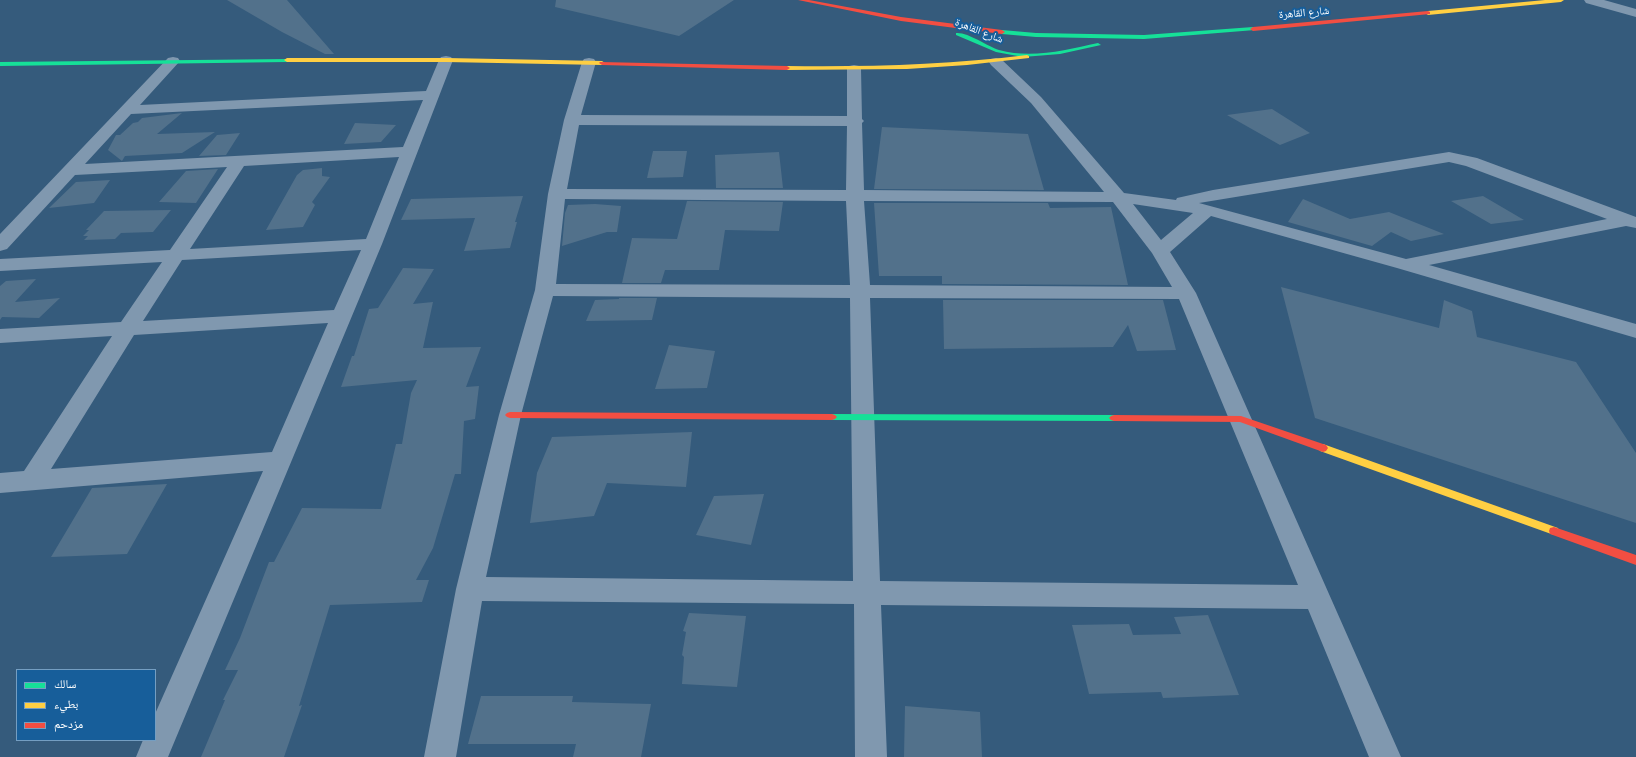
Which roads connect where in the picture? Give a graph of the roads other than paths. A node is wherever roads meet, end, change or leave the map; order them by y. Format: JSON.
{"nodes":[{"id":1,"x":801,"y":0,"type":"edge"},
{"id":2,"x":1561,"y":0,"type":"edge"},
{"id":3,"x":1590,"y":0,"type":"edge"},
{"id":4,"x":1636,"y":13,"type":"edge"},
{"id":5,"x":901,"y":19,"type":"junction"},
{"id":6,"x":1016,"y":33,"type":"junction"},
{"id":7,"x":1036,"y":35,"type":"junction"},
{"id":8,"x":1144,"y":37,"type":"junction"},
{"id":9,"x":991,"y":54,"type":"junction"},
{"id":10,"x":1046,"y":56,"type":"junction"},
{"id":11,"x":1027,"y":58,"type":"junction"},
{"id":12,"x":446,"y":60,"type":"junction"},
{"id":13,"x":174,"y":61,"type":"junction"},
{"id":14,"x":589,"y":62,"type":"junction"},
{"id":15,"x":0,"y":64,"type":"edge"},
{"id":16,"x":922,"y":66,"type":"junction"},
{"id":17,"x":854,"y":69,"type":"junction"},
{"id":18,"x":431,"y":95,"type":"junction"},
{"id":19,"x":128,"y":110,"type":"junction"},
{"id":20,"x":572,"y":120,"type":"junction"},
{"id":21,"x":856,"y":121,"type":"junction"},
{"id":22,"x":409,"y":152,"type":"junction"},
{"id":23,"x":239,"y":161,"type":"junction"},
{"id":24,"x":70,"y":170,"type":"junction"},
{"id":25,"x":557,"y":194,"type":"junction"},
{"id":26,"x":856,"y":196,"type":"junction"},
{"id":27,"x":1118,"y":197,"type":"junction"},
{"id":28,"x":1175,"y":205,"type":"junction"},
{"id":29,"x":1208,"y":210,"type":"junction"},
{"id":30,"x":1631,"y":221,"type":"edge"},
{"id":31,"x":372,"y":244,"type":"junction"},
{"id":32,"x":0,"y":245,"type":"edge"},
{"id":33,"x":1160,"y":251,"type":"junction"},
{"id":34,"x":176,"y":255,"type":"junction"},
{"id":35,"x":1404,"y":264,"type":"junction"},
{"id":36,"x":0,"y":265,"type":"edge"},
{"id":37,"x":545,"y":290,"type":"junction"},
{"id":38,"x":860,"y":290,"type":"junction"},
{"id":39,"x":1186,"y":293,"type":"junction"},
{"id":40,"x":341,"y":316,"type":"junction"},
{"id":41,"x":127,"y":329,"type":"junction"},
{"id":42,"x":1636,"y":331,"type":"edge"},
{"id":43,"x":0,"y":336,"type":"edge"},
{"id":44,"x":510,"y":415,"type":"junction"},
{"id":45,"x":862,"y":417,"type":"junction"},
{"id":46,"x":1241,"y":419,"type":"junction"},
{"id":47,"x":281,"y":460,"type":"junction"},
{"id":48,"x":31,"y":481,"type":"junction"},
{"id":49,"x":0,"y":483,"type":"edge"},
{"id":50,"x":1636,"y":560,"type":"edge"},
{"id":51,"x":470,"y":589,"type":"junction"},
{"id":52,"x":866,"y":593,"type":"junction"},
{"id":53,"x":1316,"y":597,"type":"junction"},
{"id":54,"x":152,"y":757,"type":"edge"},
{"id":55,"x":440,"y":757,"type":"edge"},
{"id":56,"x":871,"y":757,"type":"edge"},
{"id":57,"x":1385,"y":757,"type":"edge"}],
"edges":[{"from":1,"to":5,"type":"main road","name":"شارع القاهرة"},
{"from":2,"to":8,"type":"main road","name":"شارع القاهرة"},
{"from":3,"to":4,"type":"street"},
{"from":5,"to":6,"type":"main road","name":"شارع القاهرة"},
{"from":5,"to":9,"type":"main road","name":"شارع القاهرة"},
{"from":6,"to":7,"type":"main road","name":"شارع القاهرة"},
{"from":6,"to":9,"type":"main road"},
{"from":7,"to":8,"type":"main road","name":"شارع القاهرة"},
{"from":7,"to":10,"type":"main road"},
{"from":8,"to":10,"type":"main road","name":"شارع القاهرة"},
{"from":9,"to":11,"type":"main road"},
{"from":9,"to":11,"type":"main road","name":"شارع القاهرة"},
{"from":9,"to":16,"type":"main road"},
{"from":9,"to":16,"type":"main road"},
{"from":9,"to":27,"type":"street"},
{"from":10,"to":11,"type":"main road","name":"شارع القاهرة"},
{"from":12,"to":13,"type":"main road"},
{"from":12,"to":14,"type":"main road"},
{"from":12,"to":18,"type":"street"},
{"from":13,"to":15,"type":"main road"},
{"from":13,"to":19,"type":"street"},
{"from":14,"to":17,"type":"main road"},
{"from":14,"to":20,"type":"street"},
{"from":16,"to":17,"type":"main road"},
{"from":17,"to":21,"type":"street"},
{"from":18,"to":19,"type":"street"},
{"from":18,"to":22,"type":"street"},
{"from":19,"to":24,"type":"street"},
{"from":20,"to":21,"type":"street"},
{"from":20,"to":25,"type":"street"},
{"from":21,"to":26,"type":"street"},
{"from":22,"to":23,"type":"street"},
{"from":22,"to":31,"type":"street"},
{"from":23,"to":24,"type":"street"},
{"from":23,"to":34,"type":"street"},
{"from":24,"to":32,"type":"street"},
{"from":25,"to":26,"type":"street"},
{"from":25,"to":37,"type":"street"},
{"from":26,"to":27,"type":"street"},
{"from":26,"to":38,"type":"street"},
{"from":27,"to":28,"type":"street"},
{"from":27,"to":33,"type":"street"},
{"from":28,"to":29,"type":"street"},
{"from":28,"to":30,"type":"street"},
{"from":29,"to":33,"type":"street"},
{"from":29,"to":35,"type":"street"},
{"from":30,"to":35,"type":"street"},
{"from":31,"to":34,"type":"street"},
{"from":31,"to":40,"type":"street"},
{"from":33,"to":39,"type":"street"},
{"from":34,"to":36,"type":"street"},
{"from":34,"to":41,"type":"street"},
{"from":35,"to":42,"type":"street"},
{"from":37,"to":38,"type":"street"},
{"from":37,"to":44,"type":"street"},
{"from":38,"to":39,"type":"street"},
{"from":38,"to":45,"type":"street"},
{"from":39,"to":46,"type":"street"},
{"from":40,"to":41,"type":"street"},
{"from":40,"to":47,"type":"street"},
{"from":41,"to":43,"type":"street"},
{"from":41,"to":48,"type":"street"},
{"from":44,"to":45,"type":"main road"},
{"from":44,"to":51,"type":"street"},
{"from":45,"to":46,"type":"main road"},
{"from":45,"to":52,"type":"street"},
{"from":46,"to":50,"type":"main road"},
{"from":46,"to":53,"type":"street"},
{"from":47,"to":48,"type":"street"},
{"from":47,"to":54,"type":"street"},
{"from":48,"to":49,"type":"street"},
{"from":51,"to":52,"type":"street"},
{"from":51,"to":55,"type":"street"},
{"from":52,"to":53,"type":"street"},
{"from":52,"to":56,"type":"street"},
{"from":53,"to":57,"type":"street"}]}
